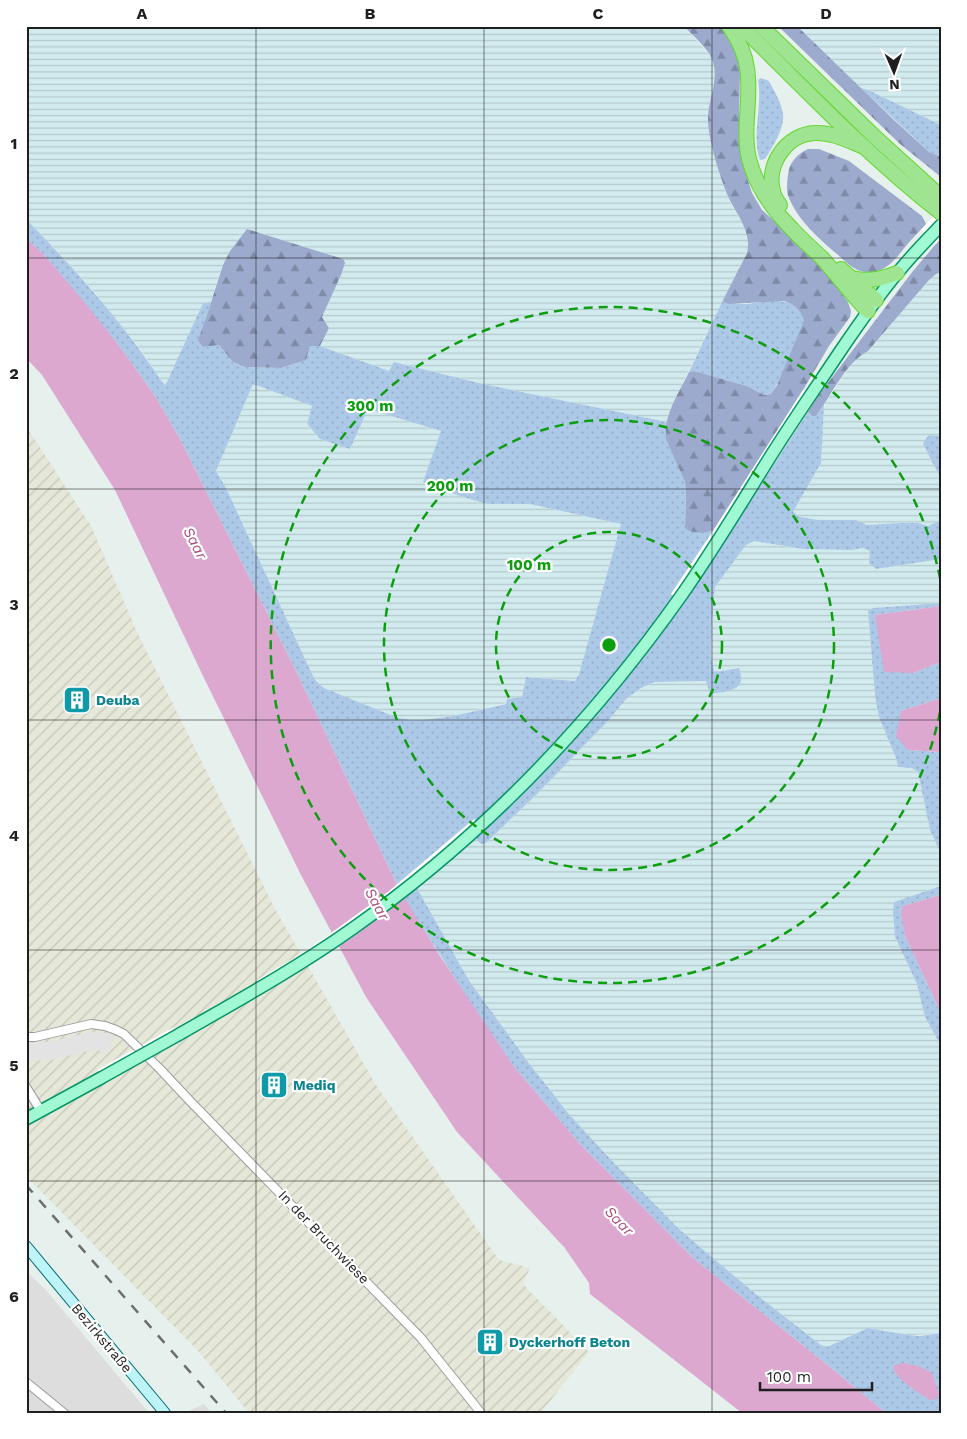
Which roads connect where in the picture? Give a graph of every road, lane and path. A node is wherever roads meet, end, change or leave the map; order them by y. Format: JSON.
{"nodes":[{"id":1,"x":730,"y":26,"type":"edge"},
{"id":2,"x":741,"y":26,"type":"edge"},
{"id":3,"x":761,"y":26,"type":"edge"},
{"id":4,"x":864,"y":147,"type":"junction"},
{"id":5,"x":941,"y":197,"type":"edge"},
{"id":6,"x":941,"y":213,"type":"edge"},
{"id":7,"x":941,"y":225,"type":"edge"},
{"id":8,"x":897,"y":273,"type":"junction"},
{"id":9,"x":851,"y":278,"type":"junction"},
{"id":10,"x":872,"y":306,"type":"junction"},
{"id":11,"x":26,"y":1037,"type":"edge"},
{"id":12,"x":26,"y":1088,"type":"edge"},
{"id":13,"x":41,"y":1111,"type":"junction"},
{"id":14,"x":26,"y":1119,"type":"edge"},
{"id":15,"x":26,"y":1246,"type":"edge"},
{"id":16,"x":26,"y":1382,"type":"edge"},
{"id":17,"x":64,"y":1413,"type":"edge"},
{"id":18,"x":165,"y":1413,"type":"edge"},
{"id":19,"x":481,"y":1413,"type":"edge"}],
"edges":[{"from":1,"to":10,"type":"highway"},
{"from":2,"to":4,"type":"highway"},
{"from":3,"to":5,"type":"highway"},
{"from":4,"to":6,"type":"highway"},
{"from":4,"to":9,"type":"highway"},
{"from":7,"to":8,"type":"main road"},
{"from":8,"to":9,"type":"highway"},
{"from":8,"to":10,"type":"main road"},
{"from":9,"to":10,"type":"highway"},
{"from":10,"to":13,"type":"main road","bridge":true},
{"from":11,"to":19,"type":"street","name":"In der Bruchwiese"},
{"from":12,"to":13,"type":"street"},
{"from":13,"to":14,"type":"main road"},
{"from":15,"to":18,"type":"street","name":"Bezirkstraße"},
{"from":16,"to":17,"type":"street"}]}
